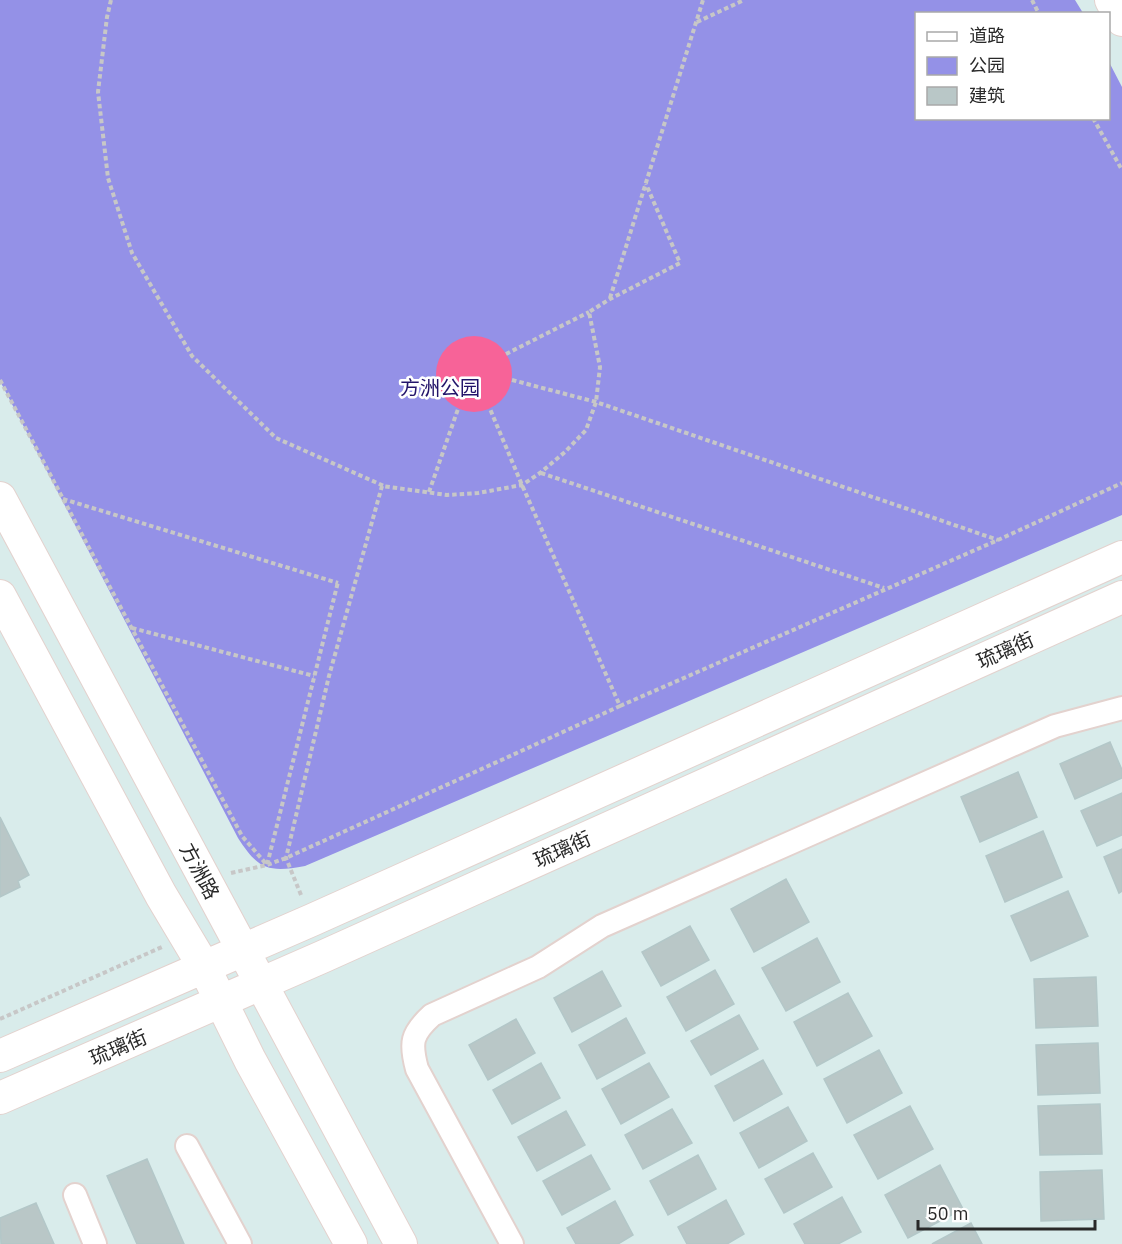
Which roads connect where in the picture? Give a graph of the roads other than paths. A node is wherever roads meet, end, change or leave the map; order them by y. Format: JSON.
{"nodes":[{"id":1,"x":1111,"y":0,"type":"edge"},
{"id":2,"x":1122,"y":20,"type":"edge"},
{"id":3,"x":0,"y":498,"type":"edge"},
{"id":4,"x":1122,"y":557,"type":"edge"},
{"id":5,"x":0,"y":596,"type":"edge"},
{"id":6,"x":1122,"y":597,"type":"edge"},
{"id":7,"x":1122,"y":708,"type":"edge"},
{"id":8,"x":243,"y":951,"type":"junction"},
{"id":9,"x":204,"y":967,"type":"junction"},
{"id":10,"x":261,"y":983,"type":"junction"},
{"id":11,"x":221,"y":1000,"type":"junction"},
{"id":12,"x":0,"y":1056,"type":"edge"},
{"id":13,"x":0,"y":1098,"type":"edge"},
{"id":14,"x":187,"y":1146,"type":"dead end"},
{"id":15,"x":75,"y":1195,"type":"dead end"},
{"id":16,"x":95,"y":1244,"type":"edge"},
{"id":17,"x":240,"y":1244,"type":"edge"},
{"id":18,"x":351,"y":1244,"type":"edge"},
{"id":19,"x":401,"y":1244,"type":"edge"},
{"id":20,"x":512,"y":1244,"type":"edge"}],
"edges":[{"from":1,"to":2,"type":"main road"},
{"from":3,"to":8,"type":"main road","name":"方洲路"},
{"from":4,"to":8,"type":"main road","name":"琉璃街"},
{"from":5,"to":9,"type":"main road"},
{"from":6,"to":10,"type":"main road","name":"琉璃街"},
{"from":7,"to":20,"type":"street"},
{"from":8,"to":9,"type":"main road","name":"琉璃街"},
{"from":8,"to":10,"type":"main road","name":"方洲路"},
{"from":9,"to":11,"type":"main road"},
{"from":9,"to":12,"type":"main road","name":"琉璃街"},
{"from":10,"to":11,"type":"main road","name":"琉璃街"},
{"from":10,"to":19,"type":"main road","name":"方洲路"},
{"from":11,"to":13,"type":"main road","name":"琉璃街"},
{"from":11,"to":18,"type":"main road"},
{"from":14,"to":17,"type":"street"},
{"from":15,"to":16,"type":"street"}]}
